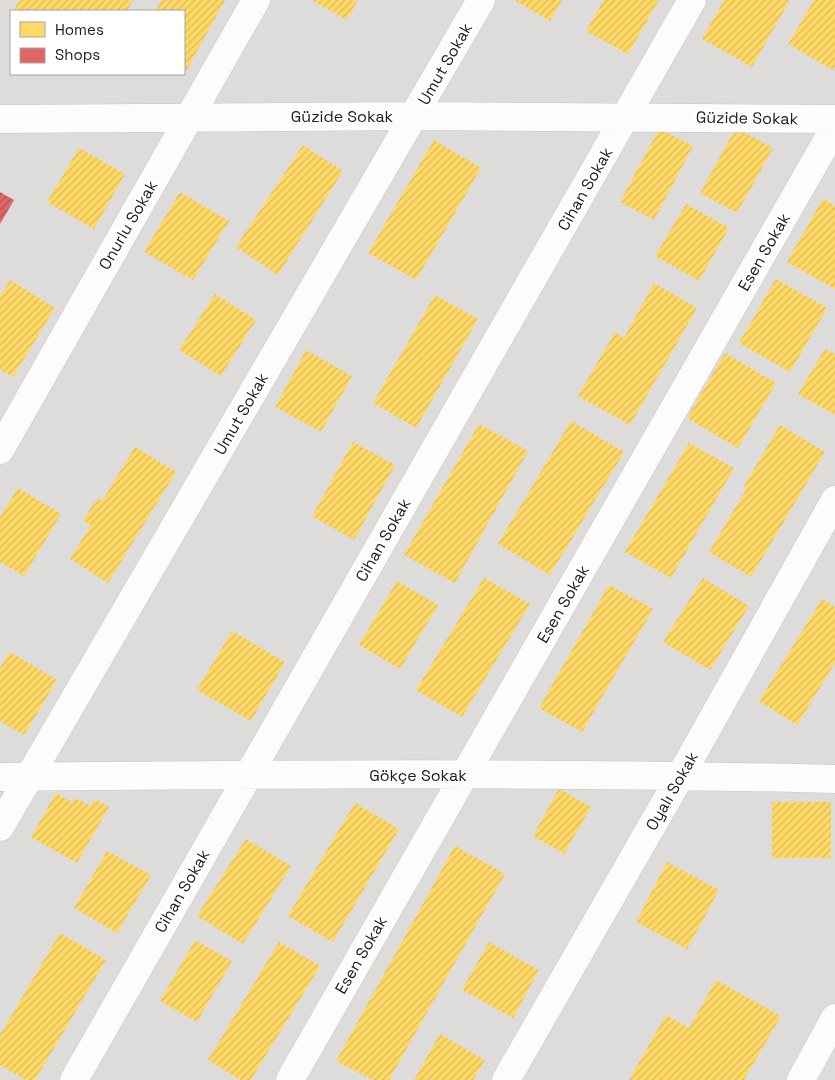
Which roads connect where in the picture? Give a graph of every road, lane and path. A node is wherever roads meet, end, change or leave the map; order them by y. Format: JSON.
{"nodes":[{"id":1,"x":256,"y":0,"type":"edge"},
{"id":2,"x":481,"y":0,"type":"edge"},
{"id":3,"x":692,"y":0,"type":"edge"},
{"id":4,"x":190,"y":116,"type":"junction"},
{"id":5,"x":415,"y":116,"type":"junction"},
{"id":6,"x":626,"y":117,"type":"junction"},
{"id":7,"x":0,"y":119,"type":"edge"},
{"id":8,"x":835,"y":119,"type":"edge"},
{"id":9,"x":835,"y":127,"type":"edge"},
{"id":10,"x":0,"y":450,"type":"edge"},
{"id":11,"x":835,"y":500,"type":"edge"},
{"id":12,"x":248,"y":774,"type":"junction"},
{"id":13,"x":465,"y":775,"type":"junction"},
{"id":14,"x":681,"y":775,"type":"junction"},
{"id":15,"x":0,"y":776,"type":"edge"},
{"id":16,"x":29,"y":776,"type":"junction"},
{"id":17,"x":835,"y":778,"type":"edge"},
{"id":18,"x":0,"y":827,"type":"edge"},
{"id":19,"x":835,"y":1018,"type":"edge"},
{"id":20,"x":74,"y":1080,"type":"edge"},
{"id":21,"x":290,"y":1080,"type":"edge"},
{"id":22,"x":506,"y":1080,"type":"edge"},
{"id":23,"x":801,"y":1080,"type":"edge"}],
"edges":[{"from":1,"to":4,"type":"street","name":"Onurlu Sokak"},
{"from":2,"to":5,"type":"street","name":"Umut Sokak"},
{"from":3,"to":6,"type":"street","name":"Cihan Sokak"},
{"from":4,"to":5,"type":"street","name":"Güzide Sokak"},
{"from":4,"to":7,"type":"street","name":"Güzide Sokak"},
{"from":4,"to":10,"type":"street","name":"Onurlu Sokak"},
{"from":5,"to":6,"type":"street","name":"Güzide Sokak"},
{"from":5,"to":16,"type":"street","name":"Umut Sokak"},
{"from":6,"to":8,"type":"street","name":"Güzide Sokak"},
{"from":6,"to":12,"type":"street","name":"Cihan Sokak"},
{"from":9,"to":13,"type":"street","name":"Esen Sokak"},
{"from":11,"to":14,"type":"street","name":"Oyalı Sokak"},
{"from":12,"to":13,"type":"street","name":"Gökçe Sokak"},
{"from":12,"to":16,"type":"street","name":"Gökçe Sokak"},
{"from":12,"to":20,"type":"street","name":"Cihan Sokak"},
{"from":13,"to":14,"type":"street","name":"Gökçe Sokak"},
{"from":13,"to":21,"type":"street","name":"Esen Sokak"},
{"from":14,"to":17,"type":"street","name":"Gökçe Sokak"},
{"from":14,"to":22,"type":"street","name":"Oyalı Sokak"},
{"from":15,"to":16,"type":"street","name":"Gökçe Sokak"},
{"from":16,"to":18,"type":"street","name":"Umut Sokak"},
{"from":19,"to":23,"type":"street"}]}
